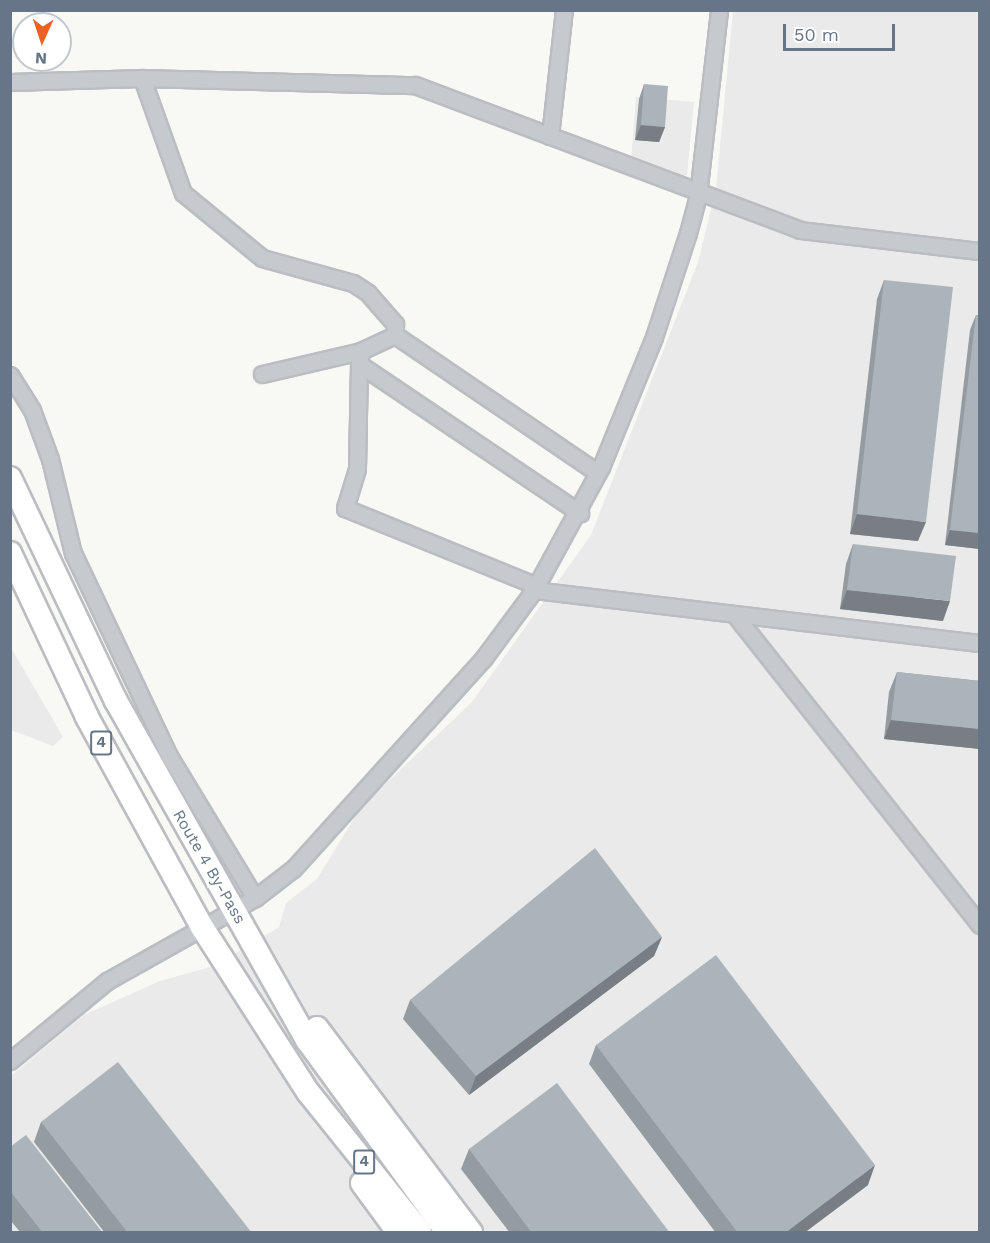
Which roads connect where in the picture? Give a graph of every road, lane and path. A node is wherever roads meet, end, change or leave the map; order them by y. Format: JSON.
{"nodes":[{"id":1,"x":564,"y":10,"type":"edge"},
{"id":2,"x":718,"y":10,"type":"edge"},
{"id":3,"x":142,"y":78,"type":"junction"},
{"id":4,"x":10,"y":82,"type":"edge"},
{"id":5,"x":550,"y":136,"type":"junction"},
{"id":6,"x":698,"y":195,"type":"junction"},
{"id":7,"x":980,"y":251,"type":"edge"},
{"id":8,"x":395,"y":335,"type":"junction"},
{"id":9,"x":360,"y":357,"type":"junction"},
{"id":10,"x":262,"y":374,"type":"dead end"},
{"id":11,"x":10,"y":375,"type":"edge"},
{"id":12,"x":598,"y":474,"type":"junction"},
{"id":13,"x":10,"y":478,"type":"edge"},
{"id":14,"x":580,"y":513,"type":"junction"},
{"id":15,"x":10,"y":553,"type":"edge"},
{"id":16,"x":536,"y":588,"type":"junction"},
{"id":17,"x":735,"y":615,"type":"junction"},
{"id":18,"x":980,"y":643,"type":"edge"},
{"id":19,"x":255,"y":898,"type":"junction"},
{"id":20,"x":233,"y":910,"type":"junction"},
{"id":21,"x":980,"y":925,"type":"edge"},
{"id":22,"x":202,"y":927,"type":"junction"},
{"id":23,"x":256,"y":948,"type":"junction"},
{"id":24,"x":10,"y":1061,"type":"edge"},
{"id":25,"x":308,"y":1092,"type":"junction"},
{"id":26,"x":398,"y":1233,"type":"edge"},
{"id":27,"x":420,"y":1233,"type":"edge"},
{"id":28,"x":447,"y":1233,"type":"edge"},
{"id":29,"x":471,"y":1233,"type":"edge"}],
"edges":[{"from":1,"to":5,"type":"street"},
{"from":2,"to":6,"type":"street"},
{"from":3,"to":4,"type":"street"},
{"from":3,"to":5,"type":"street"},
{"from":3,"to":8,"type":"street"},
{"from":5,"to":6,"type":"street"},
{"from":6,"to":7,"type":"street"},
{"from":6,"to":12,"type":"street"},
{"from":8,"to":9,"type":"street"},
{"from":8,"to":12,"type":"street"},
{"from":9,"to":10,"type":"street"},
{"from":9,"to":14,"type":"street"},
{"from":9,"to":16,"type":"street"},
{"from":11,"to":19,"type":"street"},
{"from":12,"to":14,"type":"street"},
{"from":13,"to":20,"type":"highway","name":"Route 4 By-Pass","number":"4"},
{"from":14,"to":16,"type":"street"},
{"from":15,"to":22,"type":"highway","name":"Route 4 By-Pass","number":"4"},
{"from":16,"to":17,"type":"street"},
{"from":16,"to":19,"type":"street"},
{"from":17,"to":18,"type":"street"},
{"from":17,"to":21,"type":"street"},
{"from":19,"to":20,"type":"street"},
{"from":20,"to":22,"type":"street"},
{"from":20,"to":23,"type":"highway","name":"Route 4 By-Pass","number":"4"},
{"from":22,"to":24,"type":"street"},
{"from":22,"to":25,"type":"highway","name":"Route 4 By-Pass","number":"4"},
{"from":23,"to":28,"type":"highway","name":"Route 4 By-Pass","number":"4"},
{"from":23,"to":29,"type":"highway"},
{"from":25,"to":26,"type":"highway"},
{"from":25,"to":27,"type":"highway","name":"Route 4 By-Pass","number":"4"}]}
